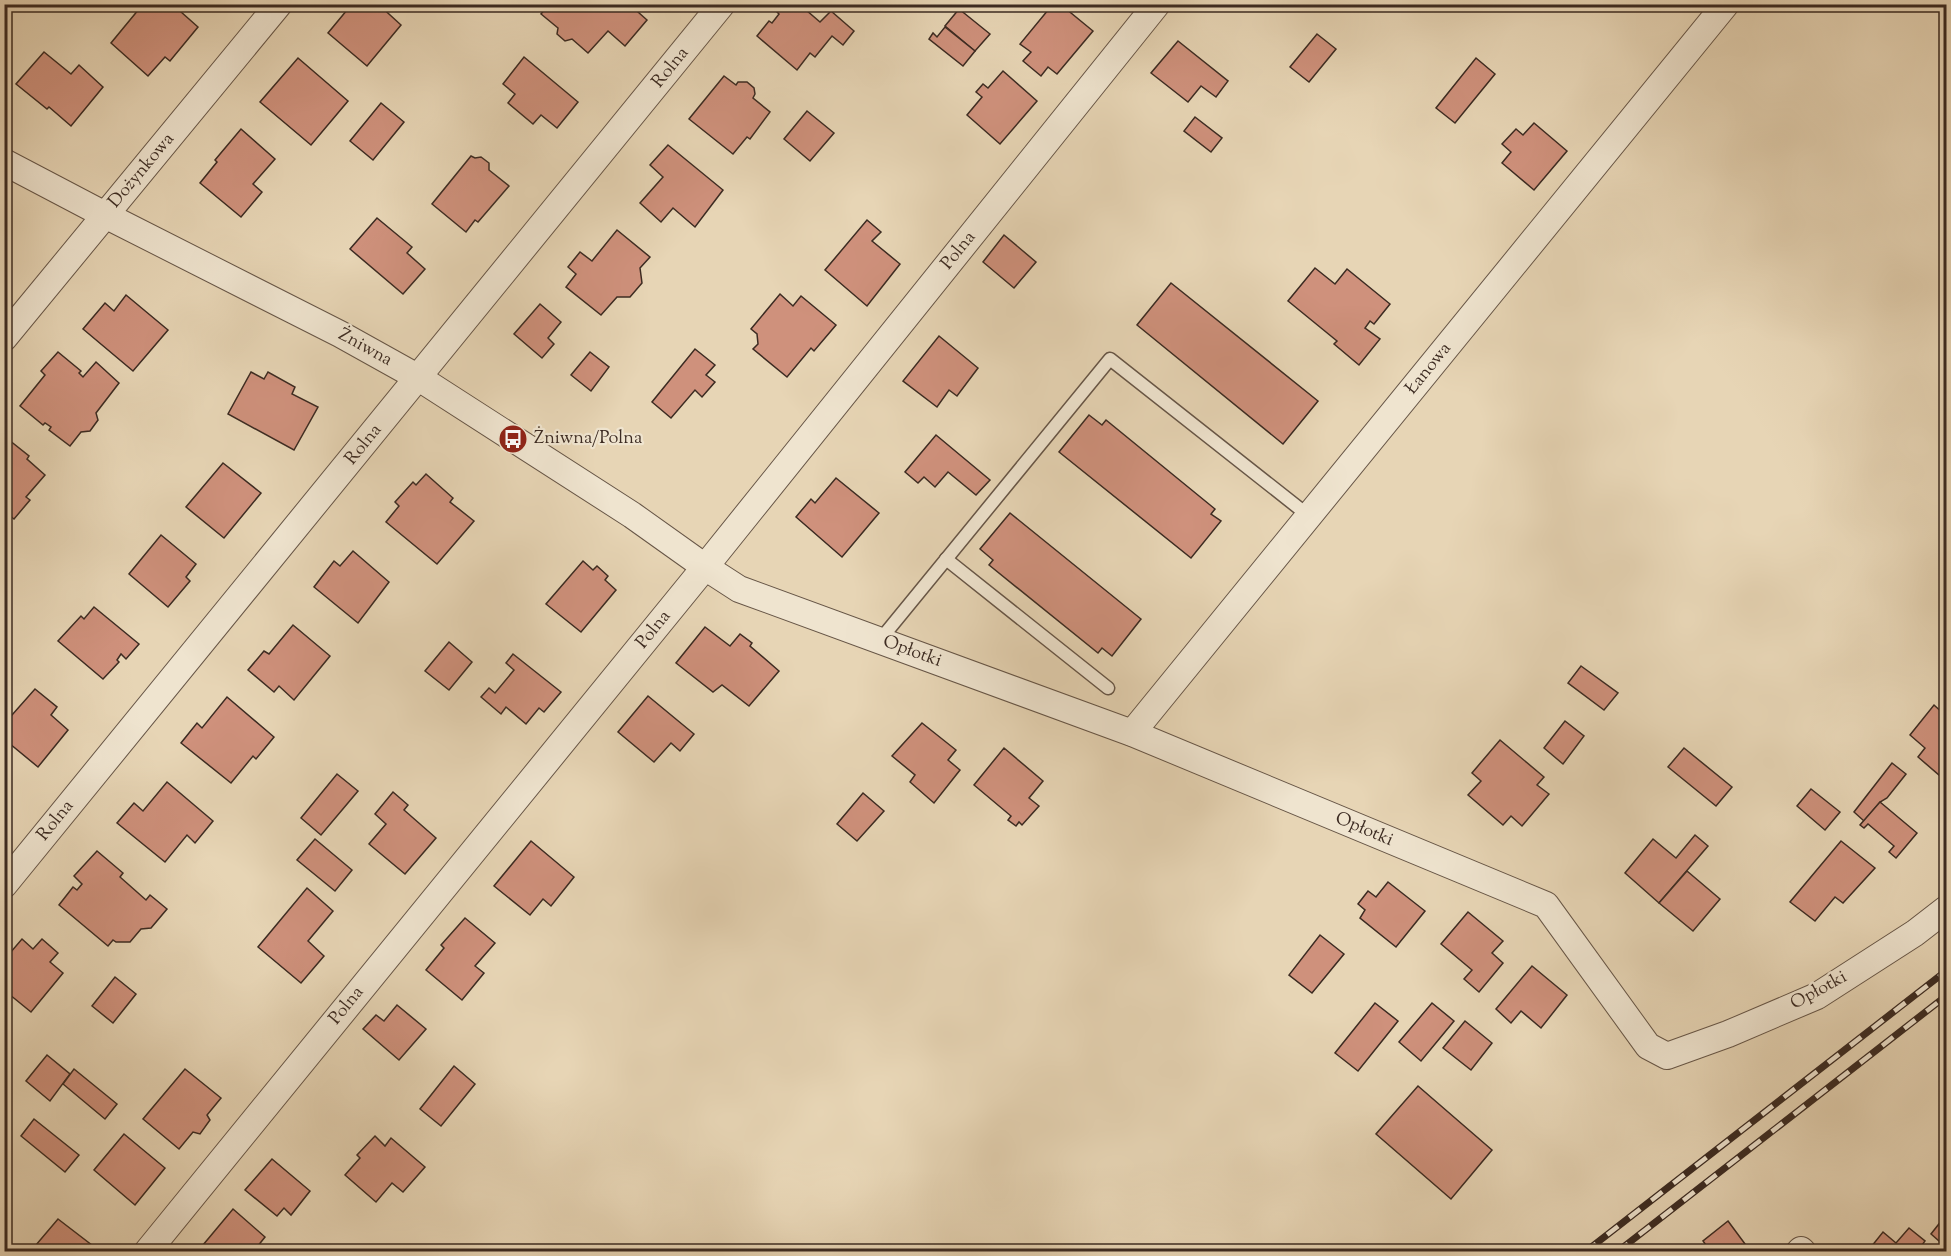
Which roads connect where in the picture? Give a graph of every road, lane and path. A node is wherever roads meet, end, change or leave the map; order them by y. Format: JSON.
{"nodes":[{"id":1,"x":279,"y":4,"type":"edge"},
{"id":2,"x":722,"y":4,"type":"edge"},
{"id":3,"x":1157,"y":4,"type":"edge"},
{"id":4,"x":1726,"y":4,"type":"edge"},
{"id":5,"x":4,"y":162,"type":"edge"},
{"id":6,"x":105,"y":215,"type":"junction"},
{"id":7,"x":4,"y":338,"type":"edge"},
{"id":8,"x":419,"y":378,"type":"junction"},
{"id":9,"x":1309,"y":516,"type":"junction"},
{"id":10,"x":946,"y":559,"type":"junction"},
{"id":11,"x":705,"y":567,"type":"junction"},
{"id":12,"x":880,"y":640,"type":"junction"},
{"id":13,"x":1108,"y":688,"type":"dead end"},
{"id":14,"x":1132,"y":733,"type":"junction"},
{"id":15,"x":4,"y":885,"type":"edge"},
{"id":16,"x":1947,"y":909,"type":"edge"},
{"id":17,"x":147,"y":1251,"type":"edge"}],
"edges":[{"from":1,"to":6,"type":"street","name":"Dożynkowa"},
{"from":2,"to":8,"type":"street","name":"Rolna"},
{"from":3,"to":11,"type":"street","name":"Polna"},
{"from":4,"to":9,"type":"street","name":"Łanowa"},
{"from":5,"to":6,"type":"street","name":"Żniwna"},
{"from":6,"to":7,"type":"street","name":"Dożynkowa"},
{"from":6,"to":8,"type":"street","name":"Żniwna"},
{"from":8,"to":11,"type":"street","name":"Żniwna"},
{"from":8,"to":15,"type":"street","name":"Rolna"},
{"from":9,"to":10,"type":"lane"},
{"from":9,"to":14,"type":"street","name":"Łanowa"},
{"from":10,"to":12,"type":"lane"},
{"from":10,"to":13,"type":"lane"},
{"from":11,"to":12,"type":"street","name":"Opłotki"},
{"from":11,"to":17,"type":"street","name":"Polna"},
{"from":12,"to":14,"type":"street","name":"Opłotki"},
{"from":14,"to":16,"type":"street","name":"Opłotki"}]}
